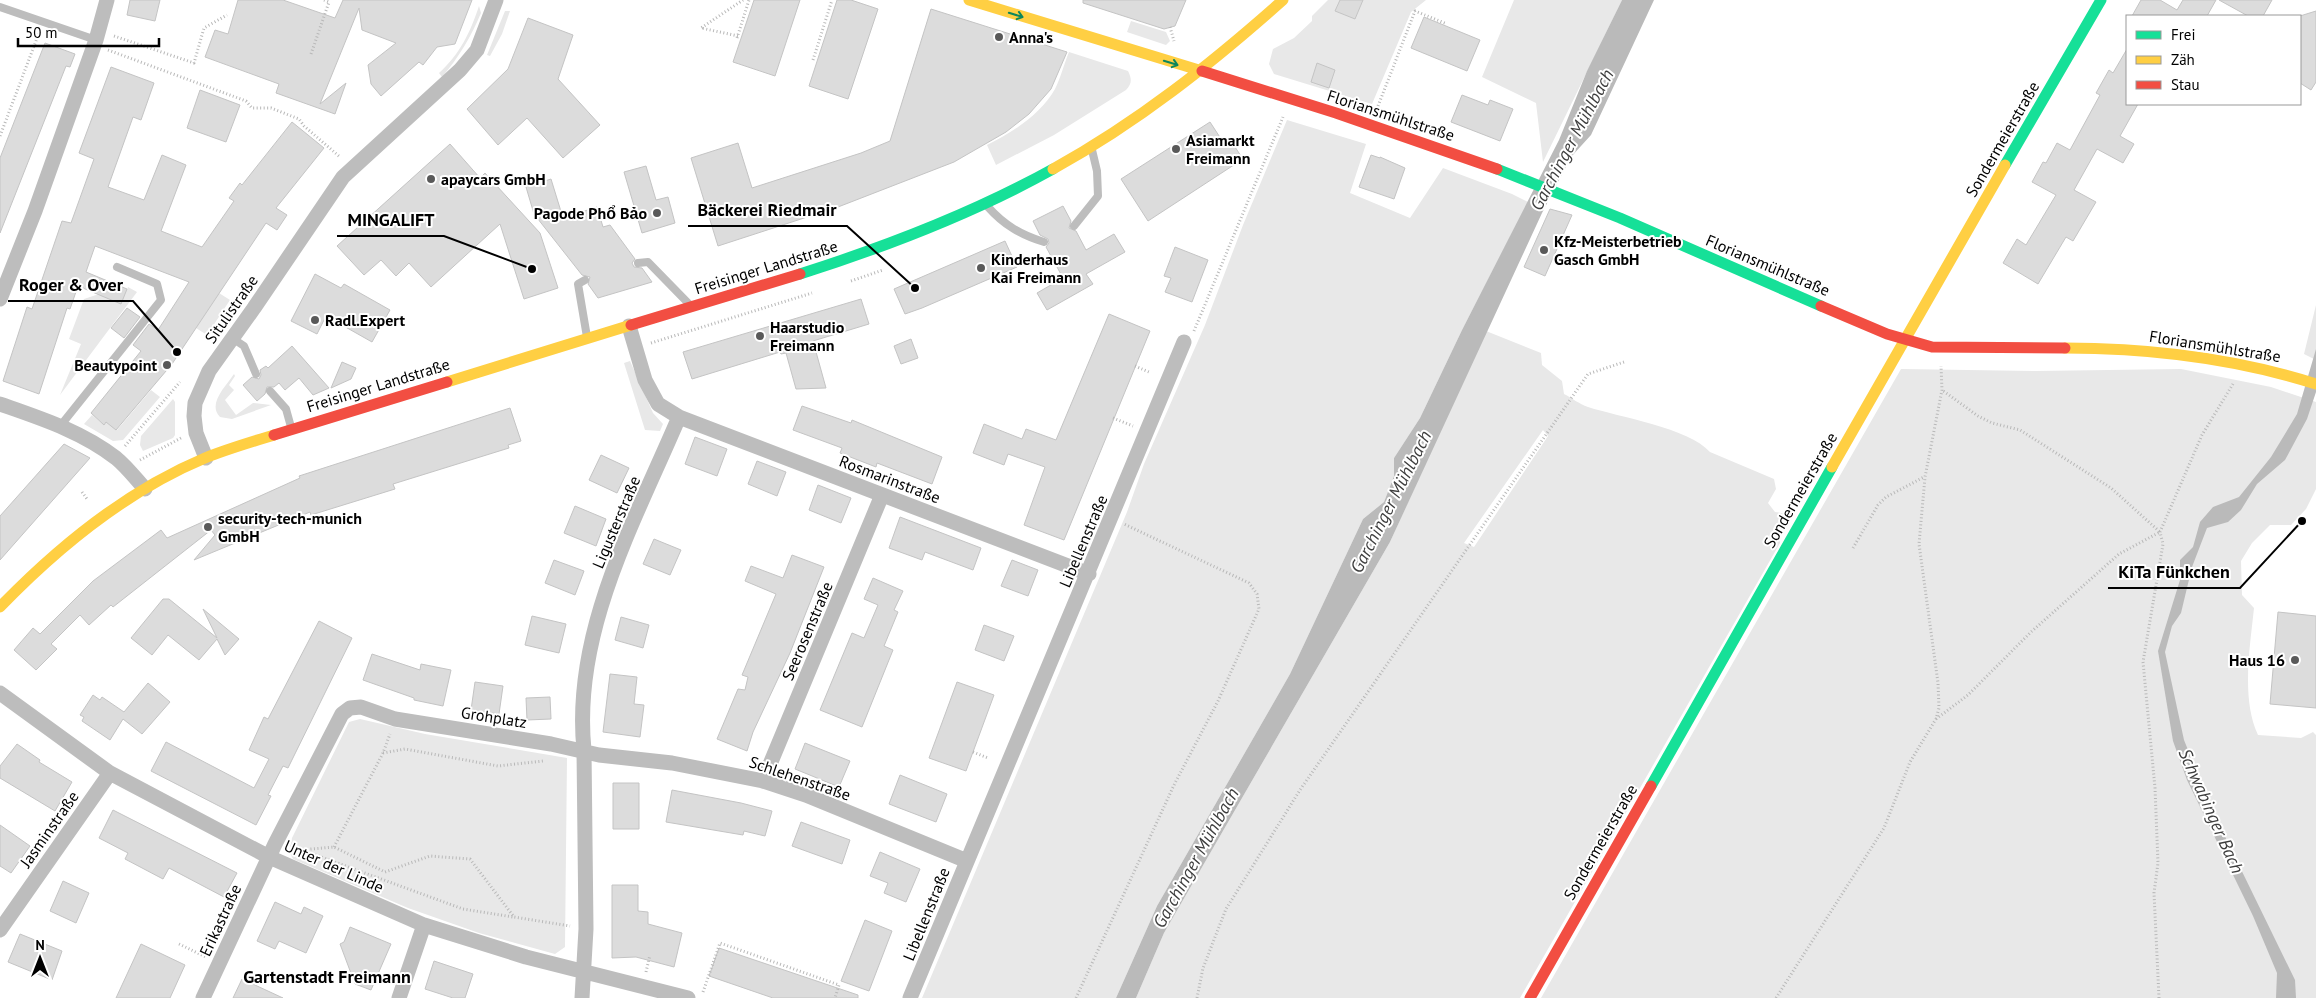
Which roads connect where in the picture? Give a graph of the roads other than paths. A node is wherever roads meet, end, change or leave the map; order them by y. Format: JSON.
{"nodes":[{"id":1,"x":107,"y":0,"type":"edge"},
{"id":2,"x":496,"y":0,"type":"edge"},
{"id":3,"x":969,"y":0,"type":"edge"},
{"id":4,"x":1283,"y":0,"type":"edge"},
{"id":5,"x":2101,"y":0,"type":"edge"},
{"id":6,"x":0,"y":7,"type":"edge"},
{"id":7,"x":101,"y":44,"type":"junction"},
{"id":8,"x":1200,"y":72,"type":"junction"},
{"id":9,"x":1092,"y":146,"type":"junction"},
{"id":10,"x":985,"y":204,"type":"junction"},
{"id":11,"x":1074,"y":226,"type":"dead end"},
{"id":12,"x":1044,"y":242,"type":"dead end"},
{"id":13,"x":638,"y":264,"type":"dead end"},
{"id":14,"x":117,"y":267,"type":"dead end"},
{"id":15,"x":585,"y":280,"type":"dead end"},
{"id":16,"x":0,"y":299,"type":"edge"},
{"id":17,"x":691,"y":307,"type":"junction"},
{"id":18,"x":629,"y":326,"type":"junction"},
{"id":19,"x":232,"y":338,"type":"junction"},
{"id":20,"x":588,"y":339,"type":"junction"},
{"id":21,"x":1904,"y":340,"type":"junction"},
{"id":22,"x":1184,"y":342,"type":"road end"},
{"id":23,"x":256,"y":374,"type":"dead end"},
{"id":24,"x":2316,"y":384,"type":"edge"},
{"id":25,"x":270,"y":391,"type":"dead end"},
{"id":26,"x":0,"y":404,"type":"edge"},
{"id":27,"x":680,"y":417,"type":"junction"},
{"id":28,"x":61,"y":426,"type":"junction"},
{"id":29,"x":292,"y":429,"type":"junction"},
{"id":30,"x":206,"y":458,"type":"junction"},
{"id":31,"x":145,"y":489,"type":"junction"},
{"id":32,"x":882,"y":495,"type":"junction"},
{"id":33,"x":1088,"y":574,"type":"junction"},
{"id":34,"x":0,"y":607,"type":"edge"},
{"id":35,"x":0,"y":693,"type":"edge"},
{"id":36,"x":584,"y":750,"type":"junction"},
{"id":37,"x":110,"y":773,"type":"junction"},
{"id":38,"x":763,"y":780,"type":"junction"},
{"id":39,"x":272,"y":850,"type":"junction"},
{"id":40,"x":967,"y":861,"type":"junction"},
{"id":41,"x":424,"y":925,"type":"junction"},
{"id":42,"x":0,"y":930,"type":"edge"},
{"id":43,"x":584,"y":971,"type":"junction"},
{"id":44,"x":203,"y":998,"type":"edge"},
{"id":45,"x":399,"y":998,"type":"edge"},
{"id":46,"x":582,"y":998,"type":"edge"},
{"id":47,"x":688,"y":998,"type":"edge"},
{"id":48,"x":910,"y":998,"type":"edge"},
{"id":49,"x":1530,"y":998,"type":"edge"}],
"edges":[{"from":1,"to":7,"type":"street"},
{"from":2,"to":19,"type":"street","name":"Situlistraße"},
{"from":3,"to":8,"type":"street","name":"Floriansmühlstraße","one_way":true},
{"from":4,"to":8,"type":"street","name":"Freisinger Landstraße"},
{"from":5,"to":21,"type":"street","name":"Sondermeierstraße"},
{"from":6,"to":7,"type":"lane"},
{"from":7,"to":16,"type":"street"},
{"from":8,"to":9,"type":"street","name":"Freisinger Landstraße"},
{"from":8,"to":21,"type":"street","name":"Floriansmühlstraße"},
{"from":9,"to":10,"type":"street","name":"Freisinger Landstraße"},
{"from":9,"to":11,"type":"lane"},
{"from":10,"to":12,"type":"lane"},
{"from":10,"to":17,"type":"street","name":"Freisinger Landstraße"},
{"from":13,"to":17,"type":"lane"},
{"from":14,"to":28,"type":"lane"},
{"from":15,"to":20,"type":"lane"},
{"from":17,"to":18,"type":"street","name":"Freisinger Landstraße"},
{"from":18,"to":20,"type":"street","name":"Freisinger Landstraße"},
{"from":18,"to":27,"type":"street"},
{"from":19,"to":23,"type":"lane"},
{"from":19,"to":30,"type":"street","name":"Situlistraße"},
{"from":20,"to":29,"type":"street","name":"Freisinger Landstraße"},
{"from":21,"to":24,"type":"street","name":"Floriansmühlstraße"},
{"from":21,"to":49,"type":"street","name":"Sondermeierstraße"},
{"from":22,"to":33,"type":"street","name":"Libellenstraße"},
{"from":25,"to":29,"type":"lane"},
{"from":26,"to":28,"type":"street"},
{"from":27,"to":32,"type":"street","name":"Rosmarinstraße"},
{"from":27,"to":36,"type":"street","name":"Ligusterstraße"},
{"from":28,"to":31,"type":"street"},
{"from":29,"to":30,"type":"street","name":"Freisinger Landstraße"},
{"from":30,"to":31,"type":"street"},
{"from":31,"to":34,"type":"street"},
{"from":32,"to":33,"type":"street","name":"Rosmarinstraße"},
{"from":32,"to":38,"type":"street","name":"Seerosenstraße"},
{"from":33,"to":40,"type":"street","name":"Libellenstraße"},
{"from":35,"to":37,"type":"street","name":"Unter der Linde"},
{"from":36,"to":38,"type":"street","name":"Schlehenstraße"},
{"from":36,"to":39,"type":"street","name":"Grohplatz"},
{"from":36,"to":43,"type":"street"},
{"from":37,"to":39,"type":"street","name":"Unter der Linde"},
{"from":37,"to":42,"type":"street","name":"Jasminstraße"},
{"from":38,"to":40,"type":"street","name":"Schlehenstraße"},
{"from":39,"to":41,"type":"street","name":"Unter der Linde"},
{"from":39,"to":44,"type":"street","name":"Erikastraße"},
{"from":40,"to":48,"type":"street","name":"Libellenstraße"},
{"from":41,"to":43,"type":"street","name":"Unter der Linde"},
{"from":41,"to":45,"type":"street"},
{"from":43,"to":46,"type":"street"},
{"from":43,"to":47,"type":"street","name":"Unter der Linde"}]}
